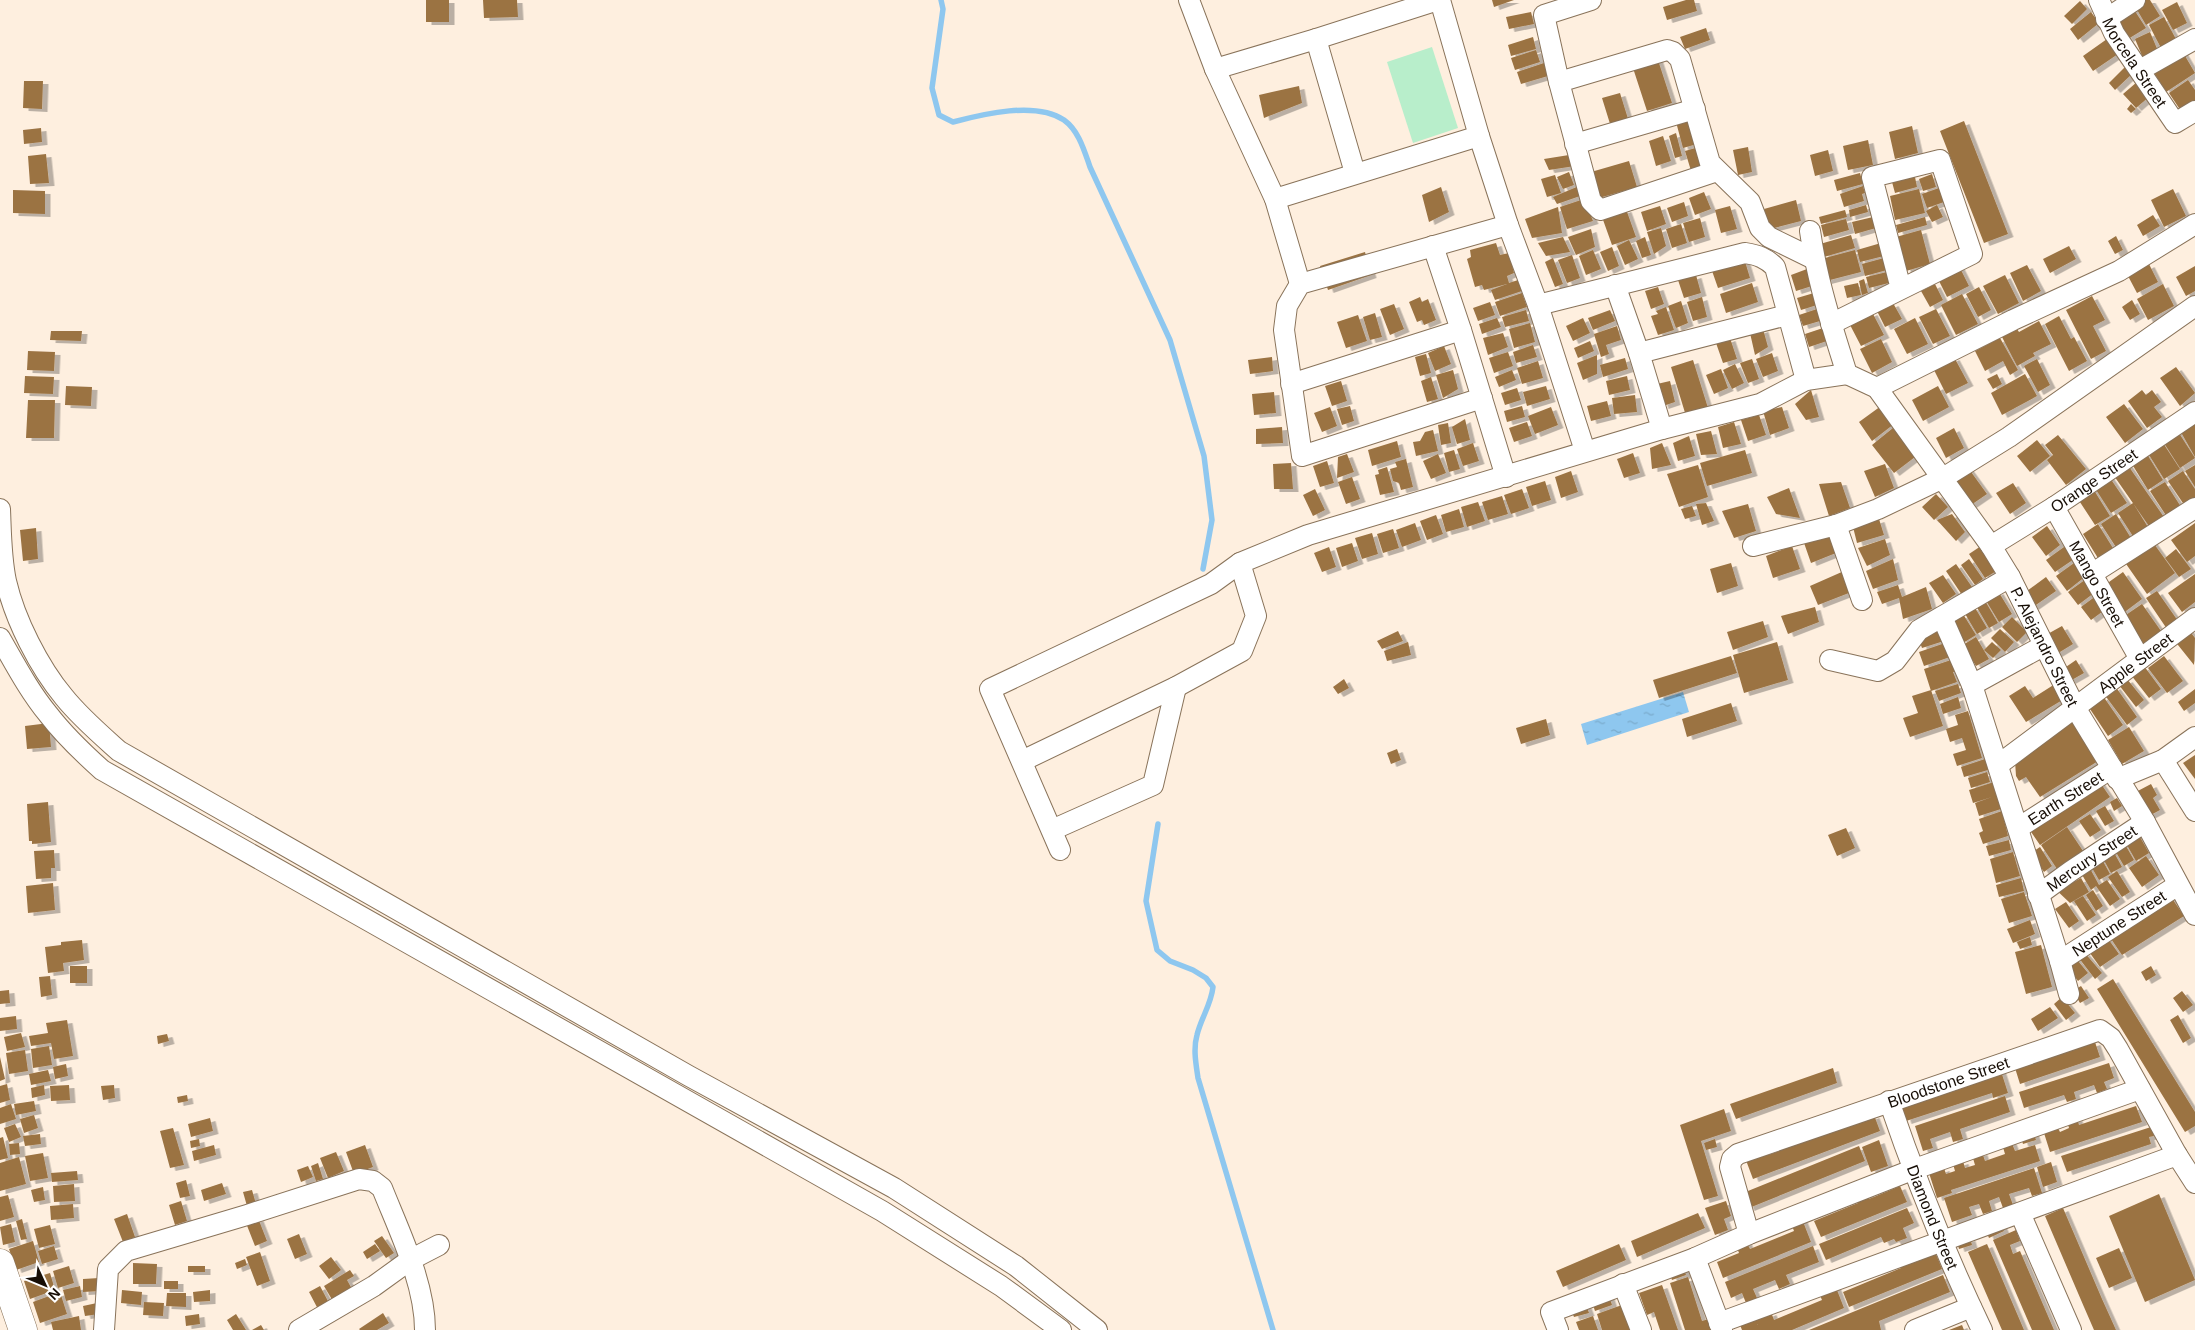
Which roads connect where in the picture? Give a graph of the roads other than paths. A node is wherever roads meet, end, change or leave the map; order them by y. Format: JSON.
{"nodes":[{"id":1,"x":1189,"y":0,"type":"edge"},
{"id":2,"x":1439,"y":0,"type":"edge"},
{"id":3,"x":1591,"y":0,"type":"edge"},
{"id":4,"x":2099,"y":0,"type":"edge"},
{"id":5,"x":2135,"y":0,"type":"edge"},
{"id":6,"x":2106,"y":19,"type":"junction"},
{"id":7,"x":1316,"y":39,"type":"junction"},
{"id":8,"x":2195,"y":39,"type":"edge"},
{"id":9,"x":1215,"y":69,"type":"junction"},
{"id":10,"x":2140,"y":70,"type":"junction"},
{"id":11,"x":1559,"y":82,"type":"junction"},
{"id":12,"x":1695,"y":109,"type":"junction"},
{"id":13,"x":2195,"y":111,"type":"edge"},
{"id":14,"x":1479,"y":136,"type":"junction"},
{"id":15,"x":1575,"y":144,"type":"junction"},
{"id":16,"x":1717,"y":172,"type":"junction"},
{"id":17,"x":1355,"y":173,"type":"junction"},
{"id":18,"x":1275,"y":199,"type":"junction"},
{"id":19,"x":2195,"y":224,"type":"edge"},
{"id":20,"x":1508,"y":225,"type":"junction"},
{"id":21,"x":1810,"y":231,"type":"dead end"},
{"id":22,"x":1433,"y":246,"type":"junction"},
{"id":23,"x":1814,"y":258,"type":"junction"},
{"id":24,"x":1300,"y":284,"type":"junction"},
{"id":25,"x":1615,"y":284,"type":"junction"},
{"id":26,"x":1901,"y":289,"type":"junction"},
{"id":27,"x":1538,"y":305,"type":"junction"},
{"id":28,"x":2195,"y":306,"type":"edge"},
{"id":29,"x":1787,"y":315,"type":"junction"},
{"id":30,"x":1831,"y":324,"type":"junction"},
{"id":31,"x":1461,"y":330,"type":"junction"},
{"id":32,"x":1639,"y":353,"type":"junction"},
{"id":33,"x":1847,"y":374,"type":"junction"},
{"id":34,"x":1806,"y":380,"type":"junction"},
{"id":35,"x":1291,"y":384,"type":"junction"},
{"id":36,"x":1877,"y":388,"type":"junction"},
{"id":37,"x":1482,"y":398,"type":"junction"},
{"id":38,"x":2195,"y":412,"type":"edge"},
{"id":39,"x":1662,"y":428,"type":"junction"},
{"id":40,"x":1585,"y":452,"type":"junction"},
{"id":41,"x":1506,"y":477,"type":"junction"},
{"id":42,"x":1943,"y":478,"type":"junction"},
{"id":43,"x":2054,"y":507,"type":"junction"},
{"id":44,"x":2195,"y":508,"type":"edge"},
{"id":45,"x":0,"y":509,"type":"edge"},
{"id":46,"x":1836,"y":525,"type":"junction"},
{"id":47,"x":1753,"y":546,"type":"dead end"},
{"id":48,"x":1991,"y":546,"type":"junction"},
{"id":49,"x":1240,"y":563,"type":"junction"},
{"id":50,"x":2093,"y":573,"type":"junction"},
{"id":51,"x":2010,"y":577,"type":"junction"},
{"id":52,"x":1862,"y":600,"type":"dead end"},
{"id":53,"x":1942,"y":617,"type":"junction"},
{"id":54,"x":2195,"y":618,"type":"edge"},
{"id":55,"x":0,"y":638,"type":"edge"},
{"id":56,"x":2043,"y":646,"type":"junction"},
{"id":57,"x":2140,"y":659,"type":"junction"},
{"id":58,"x":1830,"y":660,"type":"dead end"},
{"id":59,"x":1972,"y":685,"type":"junction"},
{"id":60,"x":1176,"y":687,"type":"junction"},
{"id":61,"x":2076,"y":708,"type":"junction"},
{"id":62,"x":2195,"y":737,"type":"edge"},
{"id":63,"x":2163,"y":760,"type":"junction"},
{"id":64,"x":1022,"y":761,"type":"junction"},
{"id":65,"x":1998,"y":765,"type":"junction"},
{"id":66,"x":2115,"y":773,"type":"junction"},
{"id":67,"x":2195,"y":810,"type":"edge"},
{"id":68,"x":2145,"y":822,"type":"junction"},
{"id":69,"x":2018,"y":828,"type":"junction"},
{"id":70,"x":1052,"y":830,"type":"junction"},
{"id":71,"x":1060,"y":850,"type":"dead end"},
{"id":72,"x":2178,"y":885,"type":"junction"},
{"id":73,"x":2038,"y":895,"type":"junction"},
{"id":74,"x":2195,"y":916,"type":"edge"},
{"id":75,"x":2060,"y":961,"type":"junction"},
{"id":76,"x":2069,"y":994,"type":"dead end"},
{"id":77,"x":2140,"y":1089,"type":"junction"},
{"id":78,"x":1889,"y":1102,"type":"junction"},
{"id":79,"x":2177,"y":1155,"type":"junction"},
{"id":80,"x":1912,"y":1170,"type":"junction"},
{"id":81,"x":2195,"y":1183,"type":"edge"},
{"id":82,"x":2020,"y":1213,"type":"junction"},
{"id":83,"x":1749,"y":1234,"type":"junction"},
{"id":84,"x":1940,"y":1240,"type":"junction"},
{"id":85,"x":439,"y":1246,"type":"dead end"},
{"id":86,"x":1695,"y":1258,"type":"junction"},
{"id":87,"x":410,"y":1260,"type":"junction"},
{"id":88,"x":0,"y":1263,"type":"edge"},
{"id":89,"x":1623,"y":1284,"type":"junction"},
{"id":90,"x":1971,"y":1307,"type":"junction"},
{"id":91,"x":1555,"y":1321,"type":"edge"},
{"id":92,"x":1721,"y":1326,"type":"edge"},
{"id":93,"x":24,"y":1330,"type":"edge"},
{"id":94,"x":104,"y":1330,"type":"edge"},
{"id":95,"x":299,"y":1330,"type":"edge"},
{"id":96,"x":425,"y":1330,"type":"edge"},
{"id":97,"x":1061,"y":1330,"type":"edge"},
{"id":98,"x":1097,"y":1330,"type":"edge"},
{"id":99,"x":1641,"y":1330,"type":"edge"},
{"id":100,"x":1915,"y":1330,"type":"edge"},
{"id":101,"x":1982,"y":1330,"type":"edge"},
{"id":102,"x":2071,"y":1330,"type":"edge"}],
"edges":[{"from":1,"to":9,"type":"street"},
{"from":2,"to":7,"type":"street"},
{"from":2,"to":14,"type":"street"},
{"from":3,"to":11,"type":"street"},
{"from":4,"to":6,"type":"street","name":"Morcela Street"},
{"from":5,"to":6,"type":"street"},
{"from":6,"to":10,"type":"street","name":"Morcela Street"},
{"from":7,"to":9,"type":"street"},
{"from":7,"to":17,"type":"street"},
{"from":8,"to":10,"type":"street"},
{"from":9,"to":18,"type":"street"},
{"from":10,"to":13,"type":"street","name":"Morcela Street"},
{"from":11,"to":12,"type":"street"},
{"from":11,"to":15,"type":"street"},
{"from":12,"to":15,"type":"street"},
{"from":12,"to":16,"type":"street"},
{"from":14,"to":17,"type":"street"},
{"from":14,"to":20,"type":"street"},
{"from":15,"to":16,"type":"street"},
{"from":16,"to":23,"type":"street"},
{"from":17,"to":18,"type":"street"},
{"from":18,"to":24,"type":"street"},
{"from":19,"to":36,"type":"street"},
{"from":20,"to":22,"type":"street"},
{"from":20,"to":27,"type":"street"},
{"from":21,"to":23,"type":"street"},
{"from":22,"to":24,"type":"street"},
{"from":22,"to":31,"type":"street"},
{"from":23,"to":30,"type":"street"},
{"from":24,"to":35,"type":"street"},
{"from":25,"to":27,"type":"street"},
{"from":25,"to":29,"type":"street"},
{"from":25,"to":32,"type":"street"},
{"from":26,"to":26,"type":"street"},
{"from":26,"to":30,"type":"street"},
{"from":27,"to":40,"type":"street"},
{"from":28,"to":42,"type":"street"},
{"from":29,"to":32,"type":"street"},
{"from":29,"to":34,"type":"street"},
{"from":30,"to":33,"type":"street"},
{"from":31,"to":35,"type":"street"},
{"from":31,"to":37,"type":"street"},
{"from":32,"to":39,"type":"street"},
{"from":33,"to":34,"type":"street"},
{"from":33,"to":36,"type":"street"},
{"from":34,"to":39,"type":"street"},
{"from":35,"to":37,"type":"street"},
{"from":36,"to":42,"type":"street","name":"P. Alejandro Street"},
{"from":37,"to":41,"type":"street"},
{"from":38,"to":43,"type":"street","name":"Orange Street"},
{"from":39,"to":40,"type":"street"},
{"from":40,"to":41,"type":"street"},
{"from":41,"to":49,"type":"street"},
{"from":42,"to":46,"type":"street"},
{"from":42,"to":48,"type":"street","name":"P. Alejandro Street"},
{"from":43,"to":48,"type":"street","name":"Orange Street"},
{"from":43,"to":50,"type":"street","name":"Mango Street"},
{"from":44,"to":50,"type":"street"},
{"from":45,"to":98,"type":"street"},
{"from":46,"to":47,"type":"street"},
{"from":46,"to":52,"type":"street"},
{"from":48,"to":51,"type":"street","name":"P. Alejandro Street"},
{"from":49,"to":60,"type":"street"},
{"from":49,"to":64,"type":"street"},
{"from":50,"to":57,"type":"street","name":"Mango Street"},
{"from":51,"to":53,"type":"street"},
{"from":51,"to":56,"type":"street","name":"P. Alejandro Street"},
{"from":53,"to":58,"type":"street"},
{"from":53,"to":59,"type":"street"},
{"from":54,"to":57,"type":"street","name":"Apple Street"},
{"from":55,"to":97,"type":"street"},
{"from":56,"to":59,"type":"street"},
{"from":56,"to":61,"type":"street","name":"P. Alejandro Street"},
{"from":57,"to":61,"type":"street","name":"Apple Street"},
{"from":59,"to":65,"type":"street"},
{"from":60,"to":64,"type":"street"},
{"from":60,"to":70,"type":"street"},
{"from":61,"to":65,"type":"street","name":"Apple Street"},
{"from":61,"to":66,"type":"street","name":"P. Alejandro Street"},
{"from":62,"to":63,"type":"street","name":"Earth Street"},
{"from":63,"to":66,"type":"street","name":"Earth Street"},
{"from":63,"to":67,"type":"street"},
{"from":64,"to":70,"type":"street"},
{"from":65,"to":69,"type":"street"},
{"from":66,"to":68,"type":"street","name":"P. Alejandro Street"},
{"from":66,"to":69,"type":"street","name":"Earth Street"},
{"from":68,"to":72,"type":"street","name":"P. Alejandro Street"},
{"from":68,"to":73,"type":"street","name":"Mercury Street"},
{"from":69,"to":73,"type":"street"},
{"from":70,"to":71,"type":"street"},
{"from":72,"to":74,"type":"street","name":"P. Alejandro Street"},
{"from":72,"to":75,"type":"street","name":"Neptune Street"},
{"from":73,"to":75,"type":"street"},
{"from":75,"to":76,"type":"street"},
{"from":77,"to":78,"type":"street","name":"Bloodstone Street"},
{"from":77,"to":79,"type":"street","name":"Bloodstone Street"},
{"from":77,"to":80,"type":"street"},
{"from":78,"to":80,"type":"street","name":"Diamond Street"},
{"from":78,"to":83,"type":"street","name":"Bloodstone Street"},
{"from":79,"to":81,"type":"street","name":"Bloodstone Street"},
{"from":79,"to":82,"type":"street"},
{"from":80,"to":83,"type":"street"},
{"from":80,"to":84,"type":"street","name":"Diamond Street"},
{"from":82,"to":84,"type":"street"},
{"from":82,"to":102,"type":"street"},
{"from":83,"to":86,"type":"street"},
{"from":84,"to":90,"type":"street","name":"Diamond Street"},
{"from":84,"to":92,"type":"street"},
{"from":85,"to":87,"type":"street"},
{"from":86,"to":89,"type":"street"},
{"from":86,"to":92,"type":"street"},
{"from":87,"to":94,"type":"street"},
{"from":87,"to":95,"type":"street"},
{"from":87,"to":96,"type":"street"},
{"from":88,"to":93,"type":"street"},
{"from":89,"to":91,"type":"street"},
{"from":89,"to":99,"type":"street"},
{"from":90,"to":100,"type":"street"},
{"from":90,"to":101,"type":"street","name":"Diamond Street"}]}
